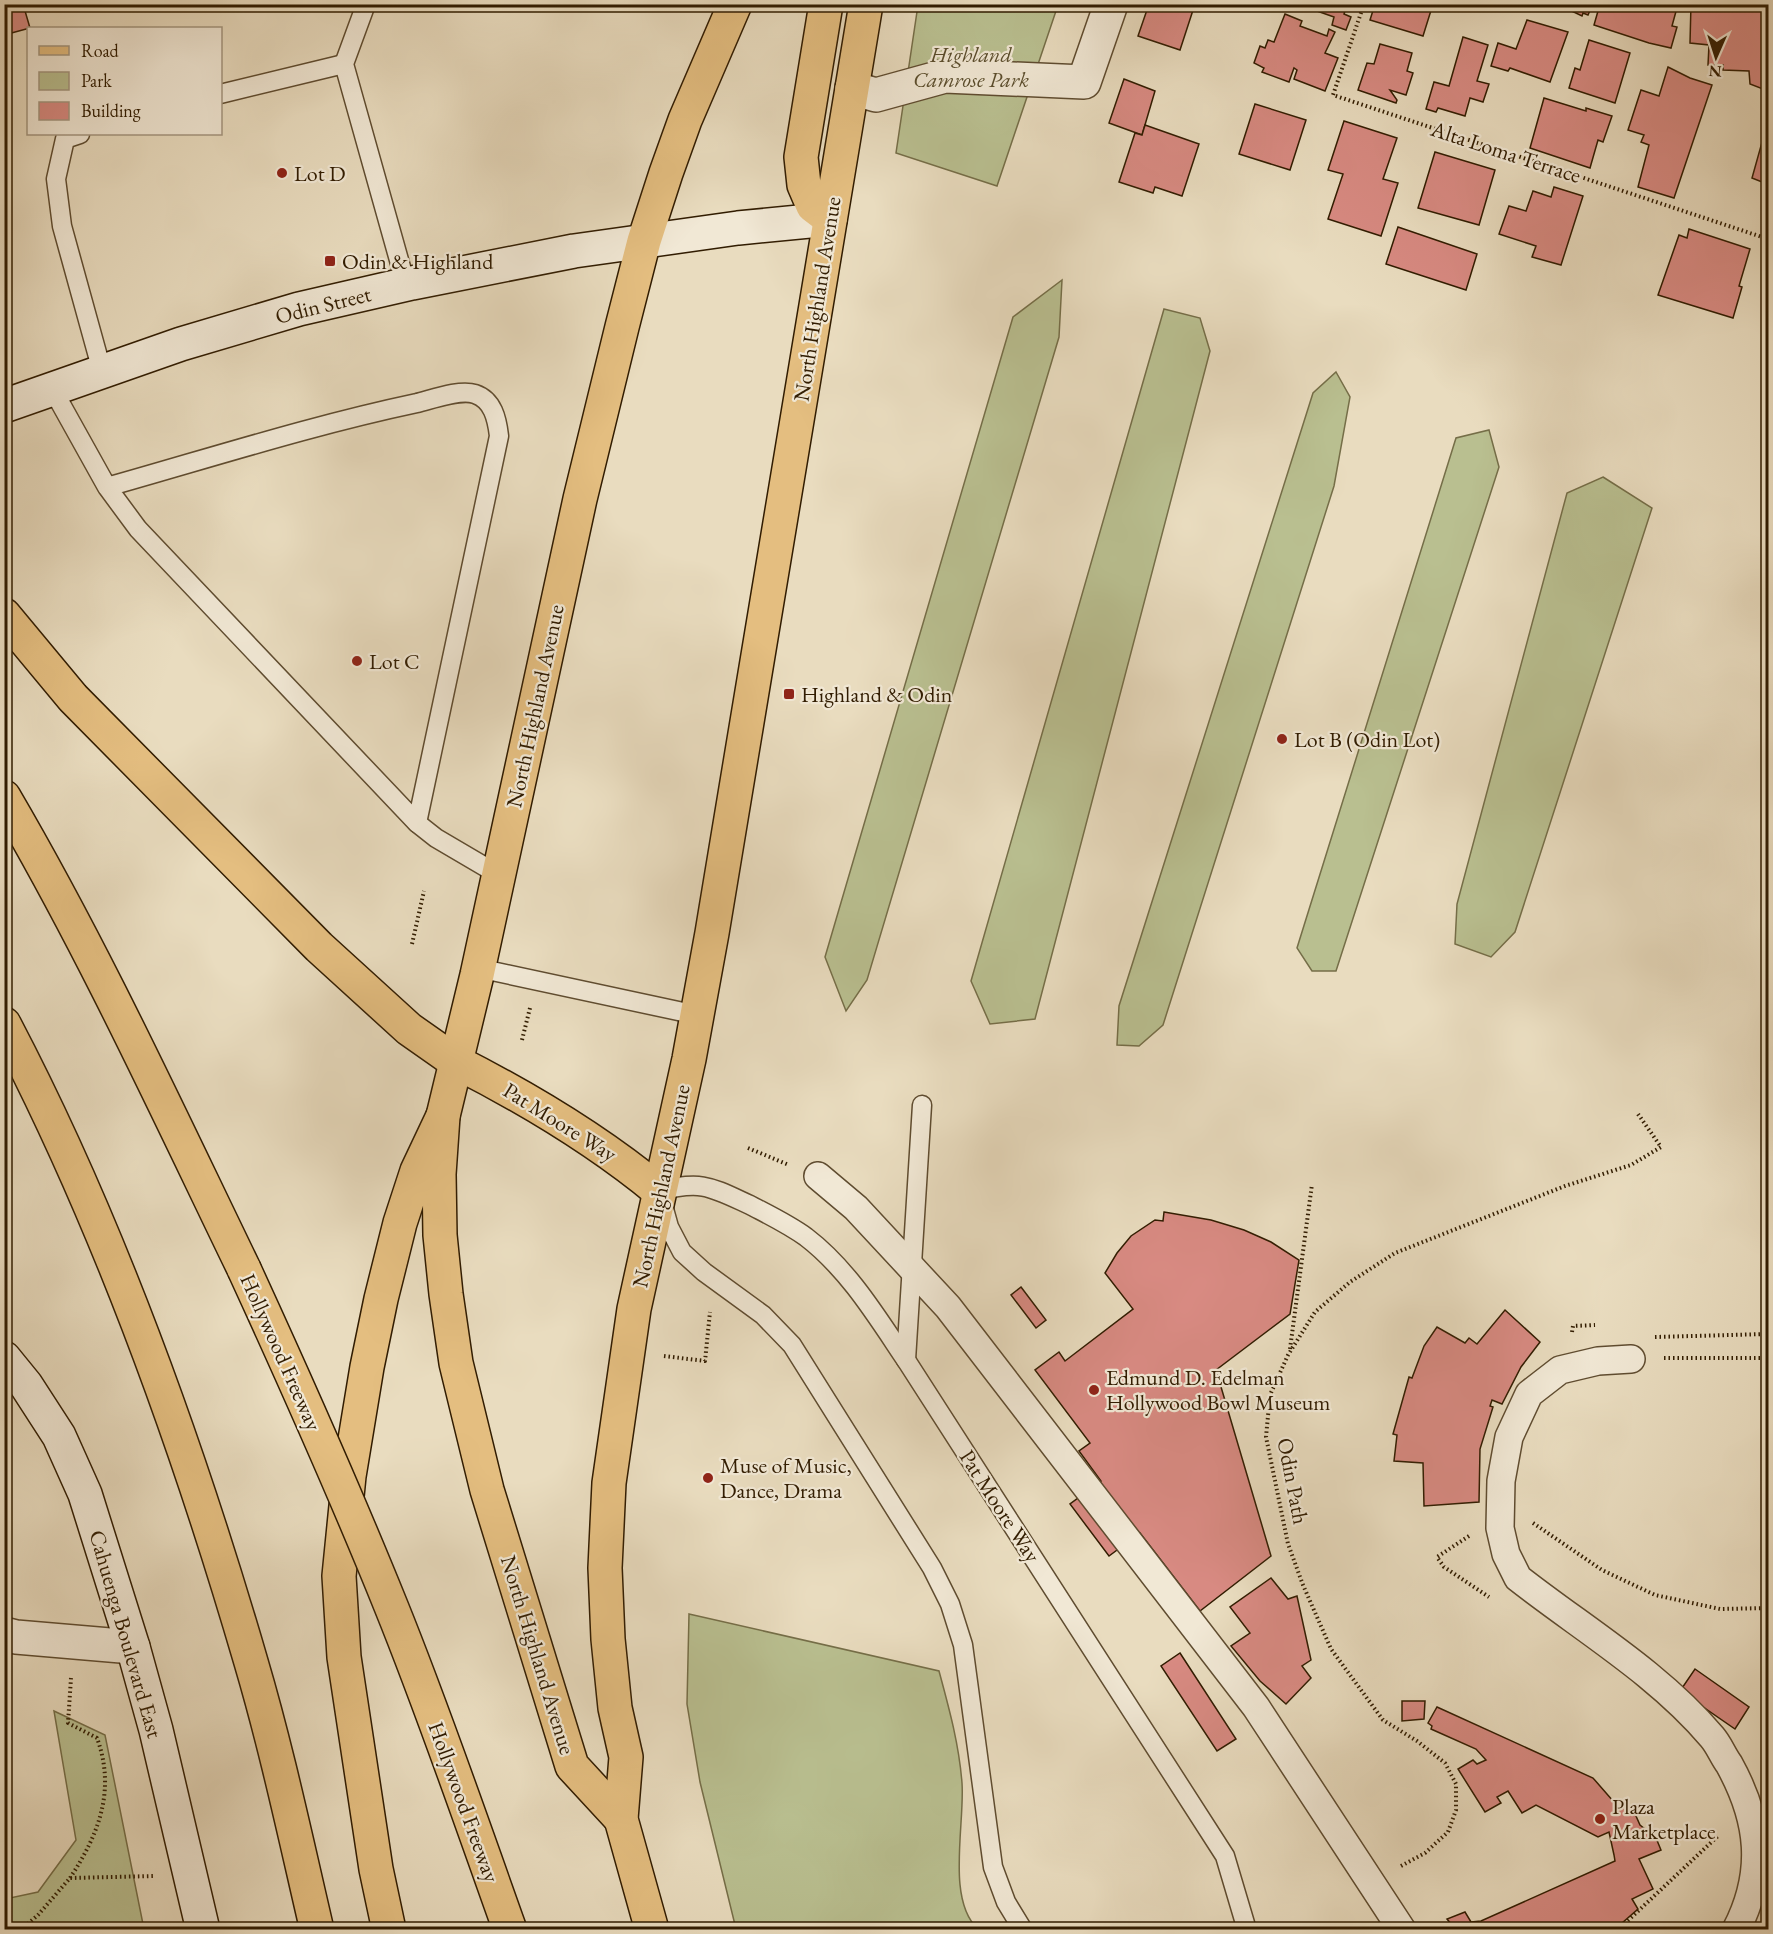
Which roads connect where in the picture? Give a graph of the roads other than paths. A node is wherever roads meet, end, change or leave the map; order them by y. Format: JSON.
{"nodes":[{"id":1,"x":366,"y":4,"type":"edge"},
{"id":2,"x":735,"y":4,"type":"edge"},
{"id":3,"x":826,"y":4,"type":"edge"},
{"id":4,"x":866,"y":4,"type":"edge"},
{"id":5,"x":1111,"y":4,"type":"edge"},
{"id":6,"x":344,"y":63,"type":"junction"},
{"id":7,"x":852,"y":88,"type":"junction"},
{"id":8,"x":222,"y":94,"type":"edge"},
{"id":9,"x":77,"y":135,"type":"edge"},
{"id":10,"x":830,"y":219,"type":"junction"},
{"id":11,"x":644,"y":241,"type":"junction"},
{"id":12,"x":406,"y":285,"type":"junction"},
{"id":13,"x":102,"y":370,"type":"junction"},
{"id":14,"x":53,"y":390,"type":"junction"},
{"id":15,"x":4,"y":406,"type":"edge"},
{"id":16,"x":108,"y":487,"type":"junction"},
{"id":17,"x":4,"y":615,"type":"edge"},
{"id":18,"x":4,"y":797,"type":"edge"},
{"id":19,"x":417,"y":823,"type":"junction"},
{"id":20,"x":499,"y":875,"type":"junction"},
{"id":21,"x":478,"y":968,"type":"junction"},
{"id":22,"x":698,"y":1015,"type":"junction"},
{"id":23,"x":4,"y":1024,"type":"edge"},
{"id":24,"x":456,"y":1062,"type":"junction"},
{"id":25,"x":922,"y":1106,"type":"dead end"},
{"id":26,"x":443,"y":1116,"type":"junction"},
{"id":27,"x":818,"y":1176,"type":"dead end"},
{"id":28,"x":659,"y":1191,"type":"junction"},
{"id":29,"x":912,"y":1270,"type":"junction"},
{"id":30,"x":4,"y":1358,"type":"edge"},
{"id":31,"x":1631,"y":1359,"type":"road end"},
{"id":32,"x":906,"y":1360,"type":"junction"},
{"id":33,"x":4,"y":1634,"type":"edge"},
{"id":34,"x":133,"y":1647,"type":"junction"},
{"id":35,"x":621,"y":1819,"type":"junction"},
{"id":36,"x":203,"y":1929,"type":"edge"},
{"id":37,"x":317,"y":1929,"type":"edge"},
{"id":38,"x":389,"y":1929,"type":"edge"},
{"id":39,"x":510,"y":1929,"type":"edge"},
{"id":40,"x":652,"y":1929,"type":"edge"},
{"id":41,"x":1023,"y":1929,"type":"edge"},
{"id":42,"x":1247,"y":1929,"type":"edge"},
{"id":43,"x":1402,"y":1929,"type":"edge"},
{"id":44,"x":1736,"y":1929,"type":"edge"}],
"edges":[{"from":1,"to":6,"type":"lane"},
{"from":2,"to":11,"type":"main road","name":"North Highland Avenue"},
{"from":3,"to":10,"type":"main road"},
{"from":4,"to":7,"type":"main road","name":"North Highland Avenue"},
{"from":5,"to":7,"type":"main road"},
{"from":6,"to":8,"type":"lane"},
{"from":6,"to":12,"type":"lane"},
{"from":7,"to":10,"type":"main road","name":"North Highland Avenue"},
{"from":9,"to":13,"type":"lane"},
{"from":10,"to":11,"type":"main road","name":"Odin Street"},
{"from":10,"to":22,"type":"main road","name":"North Highland Avenue"},
{"from":11,"to":12,"type":"main road","name":"Odin Street"},
{"from":11,"to":20,"type":"main road","name":"North Highland Avenue"},
{"from":12,"to":13,"type":"main road","name":"Odin Street"},
{"from":13,"to":14,"type":"main road","name":"Odin Street"},
{"from":14,"to":15,"type":"main road","name":"Odin Street"},
{"from":14,"to":16,"type":"lane"},
{"from":16,"to":19,"type":"lane"},
{"from":16,"to":19,"type":"lane"},
{"from":17,"to":24,"type":"main road","name":"Pat Moore Way"},
{"from":18,"to":39,"type":"main road","name":"Hollywood Freeway","bridge":true},
{"from":19,"to":20,"type":"lane"},
{"from":20,"to":21,"type":"main road","name":"North Highland Avenue"},
{"from":21,"to":22,"type":"lane"},
{"from":21,"to":24,"type":"main road","name":"North Highland Avenue"},
{"from":22,"to":28,"type":"main road","name":"North Highland Avenue"},
{"from":23,"to":37,"type":"main road"},
{"from":24,"to":26,"type":"main road","name":"North Highland Avenue"},
{"from":24,"to":28,"type":"main road","name":"Pat Moore Way"},
{"from":25,"to":29,"type":"lane"},
{"from":26,"to":35,"type":"main road","name":"North Highland Avenue"},
{"from":26,"to":38,"type":"main road"},
{"from":27,"to":29,"type":"street"},
{"from":28,"to":32,"type":"lane","name":"Pat Moore Way"},
{"from":28,"to":35,"type":"main road","name":"North Highland Avenue"},
{"from":28,"to":41,"type":"lane"},
{"from":29,"to":32,"type":"lane"},
{"from":29,"to":43,"type":"street"},
{"from":30,"to":34,"type":"main road","name":"Cahuenga Boulevard East"},
{"from":31,"to":44,"type":"street"},
{"from":32,"to":42,"type":"lane","name":"Pat Moore Way"},
{"from":33,"to":34,"type":"main road"},
{"from":34,"to":36,"type":"main road","name":"Cahuenga Boulevard East"},
{"from":35,"to":40,"type":"main road"}]}
